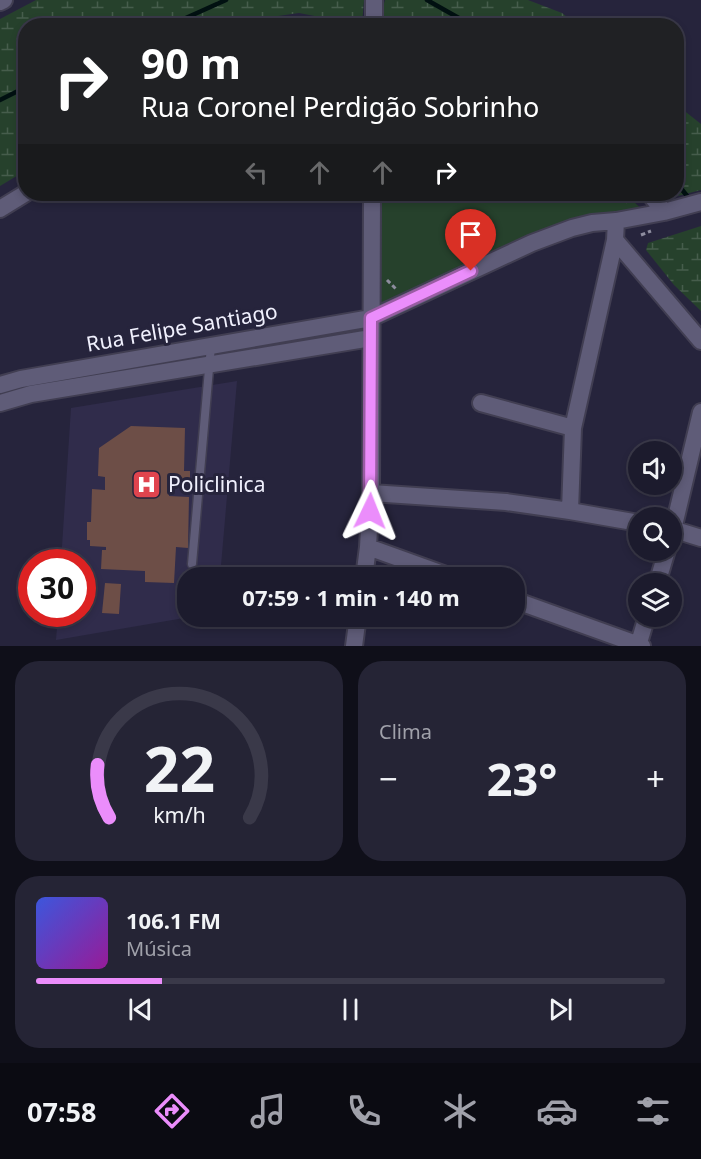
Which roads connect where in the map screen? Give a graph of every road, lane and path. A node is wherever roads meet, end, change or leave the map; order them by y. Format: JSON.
{"nodes":[{"id":1,"x":4,"y":0,"type":"edge"},
{"id":2,"x":374,"y":0,"type":"edge"},
{"id":3,"x":0,"y":2,"type":"edge"},
{"id":4,"x":374,"y":18,"type":"edge"},
{"id":5,"x":18,"y":198,"type":"edge"},
{"id":6,"x":372,"y":201,"type":"edge"},
{"id":7,"x":627,"y":201,"type":"edge"},
{"id":8,"x":655,"y":201,"type":"edge"},
{"id":9,"x":693,"y":204,"type":"edge"},
{"id":10,"x":0,"y":209,"type":"edge"},
{"id":11,"x":637,"y":210,"type":"dead end"},
{"id":12,"x":664,"y":212,"type":"junction"},
{"id":13,"x":616,"y":221,"type":"junction"},
{"id":14,"x":615,"y":240,"type":"junction"},
{"id":15,"x":384,"y":275,"type":"dead end"},
{"id":16,"x":398,"y":291,"type":"dead end"},
{"id":17,"x":371,"y":318,"type":"junction"},
{"id":18,"x":681,"y":319,"type":"junction"},
{"id":19,"x":701,"y":324,"type":"edge"},
{"id":20,"x":371,"y":338,"type":"junction"},
{"id":21,"x":701,"y":341,"type":"edge"},
{"id":22,"x":211,"y":346,"type":"junction"},
{"id":23,"x":111,"y":363,"type":"junction"},
{"id":24,"x":210,"y":365,"type":"junction"},
{"id":25,"x":114,"y":381,"type":"junction"},
{"id":26,"x":0,"y":385,"type":"edge"},
{"id":27,"x":0,"y":403,"type":"edge"},
{"id":28,"x":482,"y":403,"type":"dead end"},
{"id":29,"x":701,"y":412,"type":"edge"},
{"id":30,"x":573,"y":428,"type":"junction"},
{"id":31,"x":371,"y":493,"type":"junction"},
{"id":32,"x":678,"y":507,"type":"edge"},
{"id":33,"x":570,"y":511,"type":"junction"},
{"id":34,"x":628,"y":521,"type":"edge"},
{"id":35,"x":682,"y":533,"type":"edge"},
{"id":36,"x":701,"y":538,"type":"edge"},
{"id":37,"x":368,"y":547,"type":"junction"},
{"id":38,"x":192,"y":564,"type":"dead end"},
{"id":39,"x":365,"y":567,"type":"edge"},
{"id":40,"x":423,"y":567,"type":"edge"},
{"id":41,"x":525,"y":604,"type":"edge"},
{"id":42,"x":357,"y":627,"type":"edge"},
{"id":43,"x":644,"y":627,"type":"edge"},
{"id":44,"x":354,"y":646,"type":"edge"},
{"id":45,"x":640,"y":646,"type":"edge"}],
"edges":[{"from":1,"to":3,"type":"street"},
{"from":2,"to":4,"type":"street"},
{"from":5,"to":10,"type":"street"},
{"from":6,"to":17,"type":"street"},
{"from":7,"to":11,"type":"path"},
{"from":8,"to":12,"type":"street"},
{"from":9,"to":12,"type":"street","name":"Rua Felipe Santiago"},
{"from":12,"to":13,"type":"street","name":"Rua Felipe Santiago"},
{"from":13,"to":14,"type":"street"},
{"from":13,"to":17,"type":"street","name":"Rua Felipe Santiago"},
{"from":14,"to":18,"type":"street"},
{"from":14,"to":30,"type":"street"},
{"from":15,"to":16,"type":"path"},
{"from":17,"to":20,"type":"street"},
{"from":17,"to":22,"type":"street","name":"Rua Felipe Santiago"},
{"from":18,"to":19,"type":"street"},
{"from":18,"to":21,"type":"street"},
{"from":20,"to":24,"type":"street","name":"Rua Felipe Santiago"},
{"from":20,"to":31,"type":"street"},
{"from":22,"to":23,"type":"street","name":"Rua Felipe Santiago"},
{"from":22,"to":24,"type":"lane"},
{"from":23,"to":25,"type":"street"},
{"from":23,"to":26,"type":"street","name":"Rua Felipe Santiago"},
{"from":24,"to":25,"type":"street","name":"Rua Felipe Santiago"},
{"from":24,"to":38,"type":"lane"},
{"from":25,"to":27,"type":"street","name":"Rua Felipe Santiago"},
{"from":28,"to":30,"type":"street"},
{"from":29,"to":32,"type":"street"},
{"from":30,"to":33,"type":"street"},
{"from":31,"to":33,"type":"street"},
{"from":31,"to":37,"type":"street"},
{"from":33,"to":34,"type":"street"},
{"from":35,"to":36,"type":"street"},
{"from":37,"to":39,"type":"street"},
{"from":37,"to":40,"type":"street"},
{"from":41,"to":45,"type":"street"},
{"from":42,"to":44,"type":"street"},
{"from":43,"to":45,"type":"street"}]}
